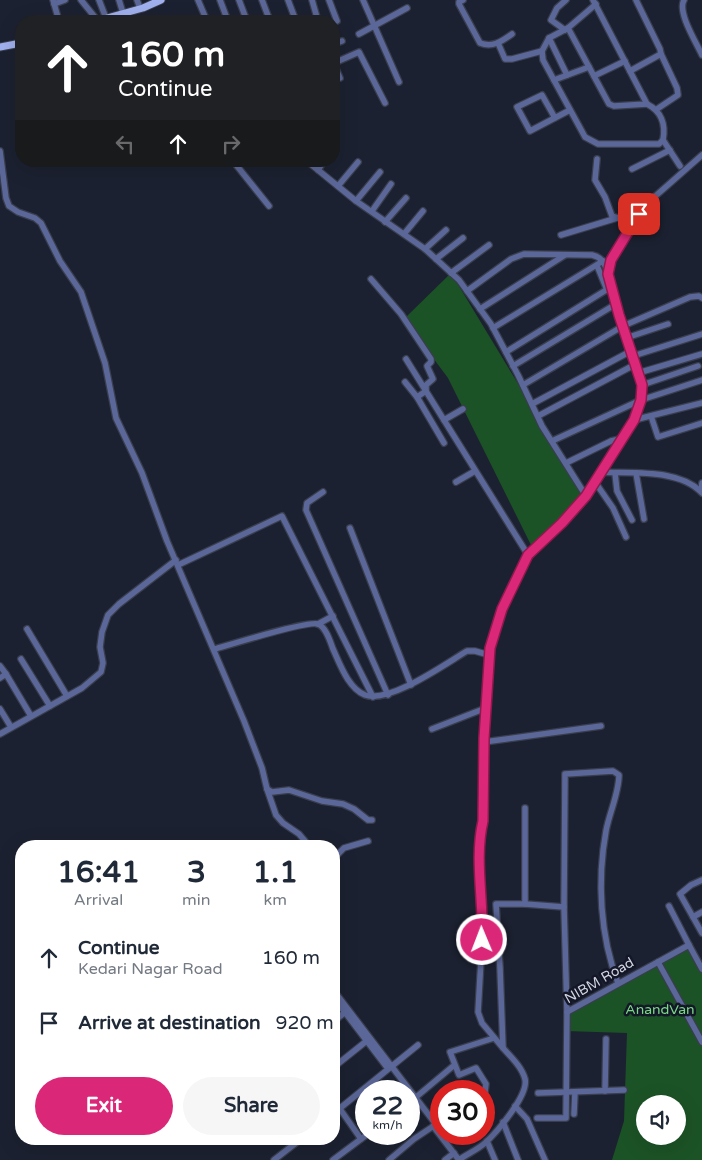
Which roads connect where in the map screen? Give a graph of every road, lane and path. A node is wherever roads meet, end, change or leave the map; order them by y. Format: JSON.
{"nodes":[{"id":1,"x":65,"y":0,"type":"edge"},
{"id":2,"x":81,"y":0,"type":"edge"},
{"id":3,"x":99,"y":0,"type":"edge"},
{"id":4,"x":118,"y":0,"type":"edge"},
{"id":5,"x":137,"y":0,"type":"edge"},
{"id":6,"x":161,"y":0,"type":"edge"},
{"id":7,"x":198,"y":0,"type":"edge"},
{"id":8,"x":220,"y":0,"type":"edge"},
{"id":9,"x":239,"y":0,"type":"edge"},
{"id":10,"x":262,"y":0,"type":"edge"},
{"id":11,"x":288,"y":0,"type":"edge"},
{"id":12,"x":312,"y":0,"type":"edge"},
{"id":13,"x":329,"y":0,"type":"edge"},
{"id":14,"x":363,"y":0,"type":"edge"},
{"id":15,"x":463,"y":0,"type":"edge"},
{"id":16,"x":566,"y":0,"type":"edge"},
{"id":17,"x":636,"y":0,"type":"edge"},
{"id":18,"x":684,"y":0,"type":"edge"},
{"id":19,"x":53,"y":2,"type":"edge"},
{"id":20,"x":595,"y":2,"type":"edge"},
{"id":21,"x":140,"y":8,"type":"junction"},
{"id":22,"x":407,"y":8,"type":"dead end"},
{"id":23,"x":123,"y":13,"type":"junction"},
{"id":24,"x":57,"y":15,"type":"edge"},
{"id":25,"x":92,"y":15,"type":"edge"},
{"id":26,"x":105,"y":15,"type":"edge"},
{"id":27,"x":116,"y":15,"type":"edge"},
{"id":28,"x":204,"y":15,"type":"edge"},
{"id":29,"x":226,"y":15,"type":"edge"},
{"id":30,"x":245,"y":15,"type":"edge"},
{"id":31,"x":268,"y":15,"type":"edge"},
{"id":32,"x":294,"y":15,"type":"edge"},
{"id":33,"x":316,"y":15,"type":"edge"},
{"id":34,"x":335,"y":15,"type":"edge"},
{"id":35,"x":374,"y":26,"type":"junction"},
{"id":36,"x":566,"y":29,"type":"junction"},
{"id":37,"x":359,"y":34,"type":"dead end"},
{"id":38,"x":512,"y":34,"type":"dead end"},
{"id":39,"x":549,"y":38,"type":"junction"},
{"id":40,"x":15,"y":45,"type":"edge"},
{"id":41,"x":498,"y":45,"type":"junction"},
{"id":42,"x":700,"y":45,"type":"edge"},
{"id":43,"x":0,"y":48,"type":"edge"},
{"id":44,"x":542,"y":51,"type":"junction"},
{"id":45,"x":660,"y":54,"type":"junction"},
{"id":46,"x":702,"y":55,"type":"edge"},
{"id":47,"x":340,"y":60,"type":"edge"},
{"id":48,"x":625,"y":61,"type":"junction"},
{"id":49,"x":589,"y":66,"type":"junction"},
{"id":50,"x":630,"y":71,"type":"junction"},
{"id":51,"x":567,"y":75,"type":"junction"},
{"id":52,"x":594,"y":76,"type":"junction"},
{"id":53,"x":554,"y":80,"type":"junction"},
{"id":54,"x":399,"y":82,"type":"dead end"},
{"id":55,"x":385,"y":103,"type":"dead end"},
{"id":56,"x":647,"y":104,"type":"junction"},
{"id":57,"x":656,"y":109,"type":"junction"},
{"id":58,"x":570,"y":110,"type":"junction"},
{"id":59,"x":555,"y":118,"type":"junction"},
{"id":60,"x":663,"y":140,"type":"junction"},
{"id":61,"x":670,"y":150,"type":"junction"},
{"id":62,"x":0,"y":151,"type":"edge"},
{"id":63,"x":702,"y":155,"type":"edge"},
{"id":64,"x":597,"y":159,"type":"dead end"},
{"id":65,"x":358,"y":162,"type":"dead end"},
{"id":66,"x":680,"y":166,"type":"dead end"},
{"id":67,"x":238,"y":167,"type":"edge"},
{"id":68,"x":315,"y":167,"type":"edge"},
{"id":69,"x":320,"y":167,"type":"edge"},
{"id":70,"x":632,"y":169,"type":"dead end"},
{"id":71,"x":318,"y":170,"type":"junction"},
{"id":72,"x":380,"y":172,"type":"dead end"},
{"id":73,"x":391,"y":184,"type":"dead end"},
{"id":74,"x":338,"y":186,"type":"junction"},
{"id":75,"x":406,"y":198,"type":"dead end"},
{"id":76,"x":356,"y":201,"type":"junction"},
{"id":77,"x":269,"y":206,"type":"dead end"},
{"id":78,"x":372,"y":211,"type":"junction"},
{"id":79,"x":423,"y":211,"type":"dead end"},
{"id":80,"x":639,"y":214,"type":"junction"},
{"id":81,"x":618,"y":218,"type":"junction"},
{"id":82,"x":385,"y":222,"type":"junction"},
{"id":83,"x":446,"y":230,"type":"dead end"},
{"id":84,"x":404,"y":234,"type":"junction"},
{"id":85,"x":561,"y":235,"type":"dead end"},
{"id":86,"x":463,"y":238,"type":"dead end"},
{"id":87,"x":489,"y":246,"type":"dead end"},
{"id":88,"x":424,"y":248,"type":"junction"},
{"id":89,"x":566,"y":255,"type":"junction"},
{"id":90,"x":592,"y":255,"type":"junction"},
{"id":91,"x":613,"y":255,"type":"junction"},
{"id":92,"x":436,"y":259,"type":"junction"},
{"id":93,"x":603,"y":261,"type":"junction"},
{"id":94,"x":598,"y":268,"type":"dead end"},
{"id":95,"x":451,"y":273,"type":"junction"},
{"id":96,"x":608,"y":274,"type":"junction"},
{"id":97,"x":371,"y":279,"type":"dead end"},
{"id":98,"x":609,"y":289,"type":"junction"},
{"id":99,"x":467,"y":291,"type":"junction"},
{"id":100,"x":701,"y":297,"type":"edge"},
{"id":101,"x":616,"y":304,"type":"junction"},
{"id":102,"x":480,"y":309,"type":"junction"},
{"id":103,"x":668,"y":324,"type":"dead end"},
{"id":104,"x":622,"y":326,"type":"junction"},
{"id":105,"x":493,"y":328,"type":"junction"},
{"id":106,"x":702,"y":334,"type":"edge"},
{"id":107,"x":626,"y":338,"type":"junction"},
{"id":108,"x":506,"y":352,"type":"junction"},
{"id":109,"x":632,"y":354,"type":"junction"},
{"id":110,"x":702,"y":354,"type":"edge"},
{"id":111,"x":406,"y":359,"type":"dead end"},
{"id":112,"x":636,"y":364,"type":"junction"},
{"id":113,"x":513,"y":366,"type":"junction"},
{"id":114,"x":698,"y":366,"type":"dead end"},
{"id":115,"x":638,"y":373,"type":"junction"},
{"id":116,"x":702,"y":380,"type":"edge"},
{"id":117,"x":405,"y":382,"type":"dead end"},
{"id":118,"x":523,"y":385,"type":"junction"},
{"id":119,"x":642,"y":385,"type":"junction"},
{"id":120,"x":426,"y":391,"type":"junction"},
{"id":121,"x":417,"y":397,"type":"junction"},
{"id":122,"x":641,"y":400,"type":"junction"},
{"id":123,"x":702,"y":403,"type":"edge"},
{"id":124,"x":532,"y":404,"type":"junction"},
{"id":125,"x":463,"y":409,"type":"dead end"},
{"id":126,"x":538,"y":416,"type":"junction"},
{"id":127,"x":651,"y":416,"type":"junction"},
{"id":128,"x":444,"y":420,"type":"junction"},
{"id":129,"x":634,"y":420,"type":"junction"},
{"id":130,"x":702,"y":423,"type":"edge"},
{"id":131,"x":620,"y":439,"type":"junction"},
{"id":132,"x":552,"y":441,"type":"junction"},
{"id":133,"x":444,"y":443,"type":"dead end"},
{"id":134,"x":566,"y":463,"type":"junction"},
{"id":135,"x":476,"y":471,"type":"junction"},
{"id":136,"x":600,"y":472,"type":"junction"},
{"id":137,"x":615,"y":473,"type":"junction"},
{"id":138,"x":636,"y":473,"type":"junction"},
{"id":139,"x":456,"y":482,"type":"dead end"},
{"id":140,"x":594,"y":482,"type":"junction"},
{"id":141,"x":702,"y":483,"type":"edge"},
{"id":142,"x":323,"y":492,"type":"dead end"},
{"id":143,"x":702,"y":492,"type":"edge"},
{"id":144,"x":586,"y":496,"type":"junction"},
{"id":145,"x":644,"y":519,"type":"dead end"},
{"id":146,"x":632,"y":520,"type":"dead end"},
{"id":147,"x":350,"y":528,"type":"dead end"},
{"id":148,"x":626,"y":537,"type":"dead end"},
{"id":149,"x":528,"y":555,"type":"junction"},
{"id":150,"x":177,"y":562,"type":"junction"},
{"id":151,"x":333,"y":616,"type":"junction"},
{"id":152,"x":318,"y":624,"type":"junction"},
{"id":153,"x":28,"y":629,"type":"dead end"},
{"id":154,"x":215,"y":650,"type":"junction"},
{"id":155,"x":489,"y":655,"type":"junction"},
{"id":156,"x":21,"y":659,"type":"dead end"},
{"id":157,"x":0,"y":666,"type":"edge"},
{"id":158,"x":6,"y":674,"type":"junction"},
{"id":159,"x":0,"y":678,"type":"edge"},
{"id":160,"x":411,"y":685,"type":"junction"},
{"id":161,"x":388,"y":694,"type":"junction"},
{"id":162,"x":66,"y":696,"type":"junction"},
{"id":163,"x":373,"y":697,"type":"junction"},
{"id":164,"x":50,"y":706,"type":"junction"},
{"id":165,"x":486,"y":708,"type":"junction"},
{"id":166,"x":0,"y":710,"type":"edge"},
{"id":167,"x":32,"y":716,"type":"junction"},
{"id":168,"x":11,"y":726,"type":"junction"},
{"id":169,"x":601,"y":726,"type":"dead end"},
{"id":170,"x":432,"y":729,"type":"dead end"},
{"id":171,"x":0,"y":734,"type":"edge"},
{"id":172,"x":484,"y":742,"type":"junction"},
{"id":173,"x":267,"y":789,"type":"junction"},
{"id":174,"x":525,"y":808,"type":"dead end"},
{"id":175,"x":372,"y":820,"type":"dead end"},
{"id":176,"x":304,"y":840,"type":"edge"},
{"id":177,"x":368,"y":841,"type":"dead end"},
{"id":178,"x":340,"y":852,"type":"edge"},
{"id":179,"x":702,"y":880,"type":"edge"},
{"id":180,"x":525,"y":904,"type":"junction"},
{"id":181,"x":669,"y":906,"type":"dead end"},
{"id":182,"x":564,"y":907,"type":"junction"},
{"id":183,"x":702,"y":912,"type":"edge"},
{"id":184,"x":693,"y":917,"type":"junction"},
{"id":185,"x":702,"y":933,"type":"edge"},
{"id":186,"x":689,"y":945,"type":"junction"},
{"id":187,"x":658,"y":962,"type":"junction"},
{"id":188,"x":702,"y":969,"type":"edge"},
{"id":189,"x":618,"y":983,"type":"junction"},
{"id":190,"x":340,"y":1000,"type":"edge"},
{"id":191,"x":340,"y":1004,"type":"edge"},
{"id":192,"x":347,"y":1011,"type":"junction"},
{"id":193,"x":566,"y":1012,"type":"junction"},
{"id":194,"x":340,"y":1016,"type":"edge"},
{"id":195,"x":699,"y":1030,"type":"edge"},
{"id":196,"x":494,"y":1038,"type":"junction"},
{"id":197,"x":606,"y":1039,"type":"dead end"},
{"id":198,"x":368,"y":1040,"type":"junction"},
{"id":199,"x":702,"y":1042,"type":"edge"},
{"id":200,"x":418,"y":1045,"type":"dead end"},
{"id":201,"x":503,"y":1048,"type":"junction"},
{"id":202,"x":340,"y":1062,"type":"edge"},
{"id":203,"x":452,"y":1067,"type":"dead end"},
{"id":204,"x":390,"y":1068,"type":"junction"},
{"id":205,"x":398,"y":1080,"type":"edge"},
{"id":206,"x":399,"y":1080,"type":"edge"},
{"id":207,"x":484,"y":1080,"type":"edge"},
{"id":208,"x":624,"y":1090,"type":"dead end"},
{"id":209,"x":605,"y":1091,"type":"junction"},
{"id":210,"x":538,"y":1092,"type":"dead end"},
{"id":211,"x":566,"y":1092,"type":"junction"},
{"id":212,"x":574,"y":1092,"type":"junction"},
{"id":213,"x":420,"y":1093,"type":"edge"},
{"id":214,"x":515,"y":1106,"type":"junction"},
{"id":215,"x":340,"y":1108,"type":"joint"},
{"id":216,"x":420,"y":1108,"type":"edge"},
{"id":217,"x":574,"y":1114,"type":"dead end"},
{"id":218,"x":537,"y":1118,"type":"dead end"},
{"id":219,"x":430,"y":1120,"type":"edge"},
{"id":220,"x":503,"y":1122,"type":"junction"},
{"id":221,"x":355,"y":1129,"type":"edge"},
{"id":222,"x":430,"y":1129,"type":"edge"},
{"id":223,"x":495,"y":1132,"type":"edge"},
{"id":224,"x":355,"y":1143,"type":"edge"},
{"id":225,"x":293,"y":1145,"type":"edge"},
{"id":226,"x":448,"y":1145,"type":"edge"},
{"id":227,"x":451,"y":1145,"type":"edge"},
{"id":228,"x":482,"y":1145,"type":"edge"},
{"id":229,"x":489,"y":1145,"type":"edge"},
{"id":230,"x":454,"y":1153,"type":"junction"},
{"id":231,"x":460,"y":1159,"type":"edge"},
{"id":232,"x":274,"y":1160,"type":"edge"},
{"id":233,"x":333,"y":1160,"type":"edge"},
{"id":234,"x":389,"y":1160,"type":"edge"},
{"id":235,"x":445,"y":1160,"type":"edge"},
{"id":236,"x":495,"y":1160,"type":"edge"},
{"id":237,"x":518,"y":1160,"type":"edge"},
{"id":238,"x":545,"y":1160,"type":"edge"}],
"edges":[{"from":1,"to":19,"type":"street"},
{"from":2,"to":25,"type":"street"},
{"from":3,"to":26,"type":"street"},
{"from":4,"to":23,"type":"street"},
{"from":5,"to":21,"type":"street"},
{"from":6,"to":21,"type":"main road"},
{"from":7,"to":28,"type":"street"},
{"from":8,"to":29,"type":"street"},
{"from":9,"to":30,"type":"street"},
{"from":10,"to":31,"type":"street"},
{"from":11,"to":32,"type":"street"},
{"from":12,"to":33,"type":"street"},
{"from":13,"to":34,"type":"street"},
{"from":14,"to":35,"type":"street"},
{"from":15,"to":41,"type":"street"},
{"from":16,"to":36,"type":"street"},
{"from":17,"to":45,"type":"street"},
{"from":18,"to":42,"type":"street"},
{"from":19,"to":24,"type":"street"},
{"from":20,"to":36,"type":"street"},
{"from":20,"to":48,"type":"street"},
{"from":21,"to":23,"type":"main road"},
{"from":22,"to":35,"type":"street"},
{"from":23,"to":27,"type":"main road"},
{"from":35,"to":37,"type":"street"},
{"from":35,"to":54,"type":"street"},
{"from":36,"to":39,"type":"street"},
{"from":36,"to":49,"type":"street"},
{"from":38,"to":41,"type":"street"},
{"from":39,"to":44,"type":"street"},
{"from":39,"to":51,"type":"street"},
{"from":40,"to":43,"type":"main road"},
{"from":41,"to":44,"type":"street"},
{"from":42,"to":46,"type":"street"},
{"from":44,"to":53,"type":"street"},
{"from":45,"to":50,"type":"street"},
{"from":45,"to":57,"type":"street"},
{"from":47,"to":55,"type":"street"},
{"from":48,"to":50,"type":"street"},
{"from":48,"to":52,"type":"street"},
{"from":49,"to":51,"type":"street"},
{"from":49,"to":52,"type":"street"},
{"from":50,"to":56,"type":"street"},
{"from":51,"to":53,"type":"street"},
{"from":52,"to":56,"type":"street"},
{"from":53,"to":58,"type":"street"},
{"from":56,"to":57,"type":"street"},
{"from":57,"to":60,"type":"street"},
{"from":58,"to":59,"type":"street"},
{"from":58,"to":60,"type":"street"},
{"from":59,"to":59,"type":"street"},
{"from":60,"to":61,"type":"street"},
{"from":61,"to":66,"type":"street"},
{"from":61,"to":70,"type":"street"},
{"from":62,"to":150,"type":"street"},
{"from":63,"to":80,"type":"street"},
{"from":64,"to":81,"type":"street"},
{"from":65,"to":74,"type":"street"},
{"from":67,"to":77,"type":"street"},
{"from":68,"to":71,"type":"street"},
{"from":69,"to":71,"type":"street"},
{"from":71,"to":74,"type":"street"},
{"from":72,"to":76,"type":"street"},
{"from":73,"to":78,"type":"street"},
{"from":74,"to":76,"type":"street"},
{"from":75,"to":82,"type":"street"},
{"from":76,"to":78,"type":"street"},
{"from":78,"to":82,"type":"street"},
{"from":79,"to":84,"type":"street"},
{"from":80,"to":81,"type":"street"},
{"from":80,"to":91,"type":"street"},
{"from":81,"to":85,"type":"street"},
{"from":82,"to":84,"type":"street"},
{"from":83,"to":88,"type":"street"},
{"from":84,"to":88,"type":"street"},
{"from":86,"to":92,"type":"street"},
{"from":87,"to":95,"type":"street"},
{"from":88,"to":92,"type":"street"},
{"from":89,"to":90,"type":"street"},
{"from":89,"to":99,"type":"street"},
{"from":89,"to":102,"type":"street"},
{"from":90,"to":91,"type":"street"},
{"from":90,"to":93,"type":"street"},
{"from":91,"to":96,"type":"street"},
{"from":92,"to":95,"type":"street"},
{"from":93,"to":96,"type":"street"},
{"from":93,"to":105,"type":"street"},
{"from":94,"to":98,"type":"street"},
{"from":95,"to":99,"type":"street"},
{"from":96,"to":98,"type":"street"},
{"from":97,"to":120,"type":"street"},
{"from":98,"to":101,"type":"street"},
{"from":98,"to":108,"type":"street"},
{"from":99,"to":102,"type":"street"},
{"from":100,"to":104,"type":"street"},
{"from":101,"to":104,"type":"street"},
{"from":101,"to":113,"type":"street"},
{"from":102,"to":105,"type":"street"},
{"from":103,"to":107,"type":"street"},
{"from":104,"to":107,"type":"street"},
{"from":104,"to":118,"type":"street"},
{"from":105,"to":108,"type":"street"},
{"from":106,"to":109,"type":"street"},
{"from":107,"to":109,"type":"street"},
{"from":108,"to":113,"type":"street"},
{"from":109,"to":112,"type":"street"},
{"from":109,"to":124,"type":"street"},
{"from":110,"to":115,"type":"street"},
{"from":111,"to":120,"type":"street"},
{"from":112,"to":115,"type":"street"},
{"from":112,"to":126,"type":"street"},
{"from":113,"to":118,"type":"street"},
{"from":114,"to":119,"type":"street"},
{"from":115,"to":119,"type":"street"},
{"from":116,"to":122,"type":"street"},
{"from":117,"to":121,"type":"street"},
{"from":118,"to":124,"type":"street"},
{"from":119,"to":122,"type":"street"},
{"from":120,"to":121,"type":"street"},
{"from":120,"to":128,"type":"street"},
{"from":121,"to":133,"type":"street"},
{"from":122,"to":129,"type":"street"},
{"from":122,"to":132,"type":"street"},
{"from":123,"to":127,"type":"street"},
{"from":124,"to":126,"type":"street"},
{"from":125,"to":128,"type":"street"},
{"from":126,"to":132,"type":"street"},
{"from":127,"to":129,"type":"street"},
{"from":127,"to":130,"type":"street"},
{"from":128,"to":135,"type":"street"},
{"from":129,"to":131,"type":"street"},
{"from":131,"to":134,"type":"street"},
{"from":131,"to":136,"type":"street"},
{"from":132,"to":134,"type":"street"},
{"from":134,"to":144,"type":"street"},
{"from":135,"to":139,"type":"street"},
{"from":135,"to":149,"type":"street"},
{"from":136,"to":137,"type":"street"},
{"from":136,"to":140,"type":"street"},
{"from":137,"to":138,"type":"street"},
{"from":137,"to":146,"type":"street"},
{"from":138,"to":143,"type":"street"},
{"from":138,"to":145,"type":"street"},
{"from":140,"to":144,"type":"street"},
{"from":140,"to":148,"type":"street"},
{"from":141,"to":143,"type":"street"},
{"from":142,"to":161,"type":"street"},
{"from":144,"to":149,"type":"street"},
{"from":147,"to":160,"type":"street"},
{"from":149,"to":155,"type":"street"},
{"from":150,"to":151,"type":"street"},
{"from":150,"to":154,"type":"street"},
{"from":150,"to":162,"type":"street"},
{"from":151,"to":152,"type":"street"},
{"from":151,"to":163,"type":"street"},
{"from":152,"to":154,"type":"street"},
{"from":152,"to":163,"type":"street"},
{"from":153,"to":162,"type":"street"},
{"from":154,"to":173,"type":"street"},
{"from":155,"to":160,"type":"street"},
{"from":155,"to":165,"type":"street"},
{"from":156,"to":164,"type":"street"},
{"from":157,"to":158,"type":"street"},
{"from":158,"to":159,"type":"street"},
{"from":158,"to":167,"type":"street"},
{"from":160,"to":161,"type":"street"},
{"from":161,"to":163,"type":"street"},
{"from":162,"to":164,"type":"street"},
{"from":164,"to":167,"type":"street"},
{"from":165,"to":170,"type":"street"},
{"from":165,"to":172,"type":"street"},
{"from":166,"to":168,"type":"street"},
{"from":167,"to":168,"type":"street"},
{"from":168,"to":171,"type":"street"},
{"from":169,"to":172,"type":"street"},
{"from":172,"to":196,"type":"street"},
{"from":173,"to":175,"type":"street"},
{"from":173,"to":176,"type":"street"},
{"from":174,"to":180,"type":"street"},
{"from":177,"to":178,"type":"street"},
{"from":179,"to":184,"type":"street"},
{"from":180,"to":182,"type":"street"},
{"from":180,"to":201,"type":"street"},
{"from":181,"to":186,"type":"street"},
{"from":182,"to":189,"type":"street"},
{"from":182,"to":193,"type":"street"},
{"from":183,"to":184,"type":"street"},
{"from":184,"to":185,"type":"street"},
{"from":186,"to":187,"type":"street","name":"NIBM Road"},
{"from":186,"to":188,"type":"street"},
{"from":187,"to":189,"type":"street","name":"NIBM Road"},
{"from":187,"to":195,"type":"street"},
{"from":189,"to":193,"type":"street","name":"NIBM Road"},
{"from":190,"to":192,"type":"street"},
{"from":191,"to":192,"type":"street"},
{"from":192,"to":194,"type":"street"},
{"from":192,"to":198,"type":"street"},
{"from":193,"to":211,"type":"street","name":"NIBM Road"},
{"from":195,"to":199,"type":"street"},
{"from":196,"to":201,"type":"street"},
{"from":196,"to":207,"type":"street"},
{"from":197,"to":209,"type":"street"},
{"from":198,"to":202,"type":"street"},
{"from":198,"to":204,"type":"street"},
{"from":200,"to":204,"type":"street"},
{"from":201,"to":214,"type":"street"},
{"from":203,"to":213,"type":"street"},
{"from":204,"to":205,"type":"street"},
{"from":204,"to":206,"type":"street"},
{"from":204,"to":215,"type":"street"},
{"from":208,"to":209,"type":"street"},
{"from":209,"to":212,"type":"street"},
{"from":210,"to":211,"type":"street"},
{"from":211,"to":212,"type":"street"},
{"from":211,"to":218,"type":"street","name":"NIBM Road"},
{"from":212,"to":217,"type":"street"},
{"from":214,"to":220,"type":"street"},
{"from":214,"to":238,"type":"street"},
{"from":215,"to":221,"type":"street"},
{"from":216,"to":219,"type":"street"},
{"from":220,"to":223,"type":"street"},
{"from":220,"to":237,"type":"street"},
{"from":222,"to":234,"type":"street"},
{"from":224,"to":233,"type":"street"},
{"from":225,"to":232,"type":"street"},
{"from":226,"to":230,"type":"street"},
{"from":227,"to":231,"type":"street"},
{"from":228,"to":231,"type":"street"},
{"from":229,"to":236,"type":"street"},
{"from":230,"to":231,"type":"street"},
{"from":230,"to":235,"type":"street"}]}
